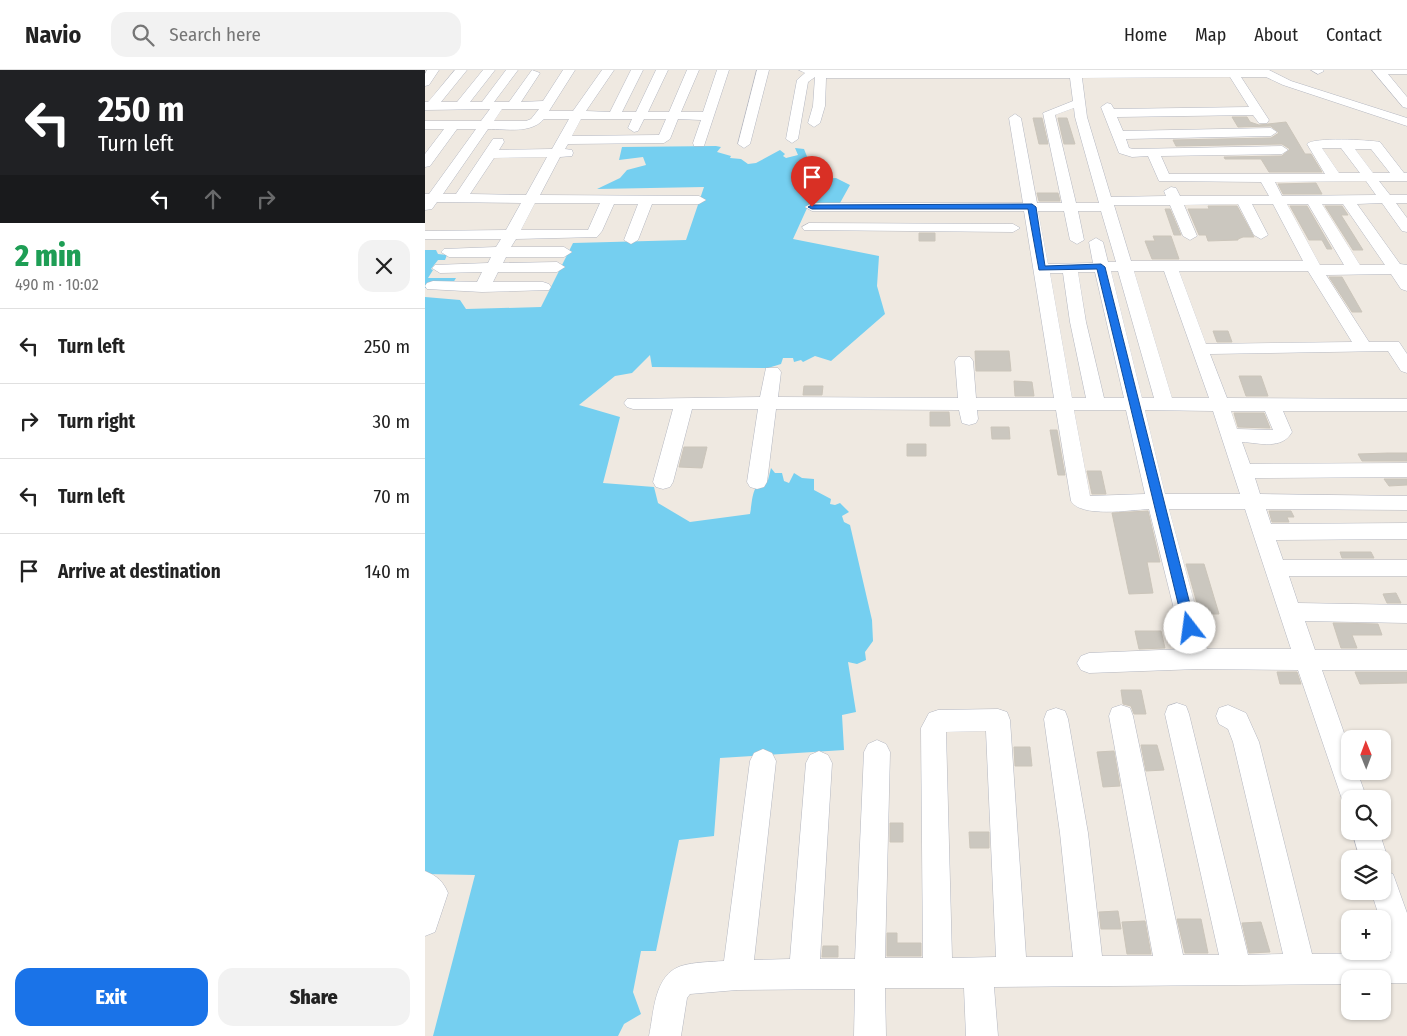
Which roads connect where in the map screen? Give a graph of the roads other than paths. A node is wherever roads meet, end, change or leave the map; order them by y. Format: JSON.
{"nodes":[{"id":1,"x":433,"y":70,"type":"edge"},
{"id":2,"x":461,"y":70,"type":"edge"},
{"id":3,"x":489,"y":70,"type":"edge"},
{"id":4,"x":512,"y":70,"type":"edge"},
{"id":5,"x":569,"y":70,"type":"edge"},
{"id":6,"x":608,"y":70,"type":"edge"},
{"id":7,"x":637,"y":70,"type":"edge"},
{"id":8,"x":662,"y":70,"type":"edge"},
{"id":9,"x":693,"y":70,"type":"edge"},
{"id":10,"x":723,"y":70,"type":"edge"},
{"id":11,"x":763,"y":70,"type":"edge"},
{"id":12,"x":1378,"y":70,"type":"edge"},
{"id":13,"x":1407,"y":71,"type":"edge"},
{"id":14,"x":813,"y":72,"type":"edge"},
{"id":15,"x":963,"y":72,"type":"edge"},
{"id":16,"x":1263,"y":72,"type":"edge"},
{"id":17,"x":1075,"y":73,"type":"edge"},
{"id":18,"x":534,"y":74,"type":"dead end"},
{"id":19,"x":1233,"y":74,"type":"junction"},
{"id":20,"x":425,"y":83,"type":"edge"},
{"id":21,"x":686,"y":88,"type":"junction"},
{"id":22,"x":717,"y":88,"type":"junction"},
{"id":23,"x":652,"y":89,"type":"junction"},
{"id":24,"x":1078,"y":104,"type":"junction"},
{"id":25,"x":1407,"y":104,"type":"edge"},
{"id":26,"x":461,"y":105,"type":"junction"},
{"id":27,"x":486,"y":105,"type":"junction"},
{"id":28,"x":506,"y":105,"type":"junction"},
{"id":29,"x":429,"y":106,"type":"edge"},
{"id":30,"x":544,"y":110,"type":"junction"},
{"id":31,"x":577,"y":115,"type":"junction"},
{"id":32,"x":614,"y":116,"type":"junction"},
{"id":33,"x":639,"y":116,"type":"junction"},
{"id":34,"x":676,"y":116,"type":"junction"},
{"id":35,"x":707,"y":116,"type":"junction"},
{"id":36,"x":1260,"y":116,"type":"junction"},
{"id":37,"x":1015,"y":118,"type":"dead end"},
{"id":38,"x":1112,"y":119,"type":"junction"},
{"id":39,"x":1401,"y":120,"type":"edge"},
{"id":40,"x":814,"y":123,"type":"dead end"},
{"id":41,"x":425,"y":125,"type":"edge"},
{"id":42,"x":453,"y":125,"type":"junction"},
{"id":43,"x":486,"y":125,"type":"junction"},
{"id":44,"x":510,"y":125,"type":"junction"},
{"id":45,"x":1271,"y":132,"type":"junction"},
{"id":46,"x":1407,"y":132,"type":"edge"},
{"id":47,"x":792,"y":139,"type":"dead end"},
{"id":48,"x":563,"y":140,"type":"junction"},
{"id":49,"x":630,"y":140,"type":"junction"},
{"id":50,"x":699,"y":143,"type":"dead end"},
{"id":51,"x":1344,"y":143,"type":"junction"},
{"id":52,"x":744,"y":144,"type":"dead end"},
{"id":53,"x":1218,"y":150,"type":"junction"},
{"id":54,"x":1254,"y":150,"type":"junction"},
{"id":55,"x":430,"y":151,"type":"edge"},
{"id":56,"x":1153,"y":152,"type":"junction"},
{"id":57,"x":1188,"y":152,"type":"junction"},
{"id":58,"x":556,"y":153,"type":"junction"},
{"id":59,"x":583,"y":153,"type":"dead end"},
{"id":60,"x":490,"y":154,"type":"junction"},
{"id":61,"x":425,"y":163,"type":"edge"},
{"id":62,"x":1290,"y":164,"type":"junction"},
{"id":63,"x":1370,"y":177,"type":"junction"},
{"id":64,"x":1404,"y":177,"type":"edge"},
{"id":65,"x":1164,"y":178,"type":"junction"},
{"id":66,"x":1233,"y":178,"type":"junction"},
{"id":67,"x":1267,"y":178,"type":"junction"},
{"id":68,"x":1335,"y":178,"type":"junction"},
{"id":69,"x":1200,"y":179,"type":"junction"},
{"id":70,"x":959,"y":190,"type":"dead end"},
{"id":71,"x":904,"y":192,"type":"dead end"},
{"id":72,"x":459,"y":198,"type":"junction"},
{"id":73,"x":532,"y":198,"type":"junction"},
{"id":74,"x":609,"y":199,"type":"junction"},
{"id":75,"x":1311,"y":199,"type":"junction"},
{"id":76,"x":1347,"y":199,"type":"junction"},
{"id":77,"x":1385,"y":199,"type":"junction"},
{"id":78,"x":1407,"y":199,"type":"edge"},
{"id":79,"x":647,"y":200,"type":"junction"},
{"id":80,"x":699,"y":200,"type":"dead end"},
{"id":81,"x":1243,"y":200,"type":"junction"},
{"id":82,"x":1278,"y":200,"type":"junction"},
{"id":83,"x":427,"y":201,"type":"edge"},
{"id":84,"x":1176,"y":202,"type":"junction"},
{"id":85,"x":1108,"y":204,"type":"junction"},
{"id":86,"x":812,"y":207,"type":"dead end"},
{"id":87,"x":961,"y":207,"type":"junction"},
{"id":88,"x":1032,"y":207,"type":"junction"},
{"id":89,"x":1070,"y":207,"type":"junction"},
{"id":90,"x":904,"y":208,"type":"junction"},
{"id":91,"x":809,"y":228,"type":"dead end"},
{"id":92,"x":1013,"y":228,"type":"dead end"},
{"id":93,"x":1407,"y":228,"type":"edge"},
{"id":94,"x":903,"y":233,"type":"junction"},
{"id":95,"x":511,"y":234,"type":"junction"},
{"id":96,"x":963,"y":234,"type":"junction"},
{"id":97,"x":425,"y":235,"type":"edge"},
{"id":98,"x":1261,"y":235,"type":"dead end"},
{"id":99,"x":1190,"y":236,"type":"dead end"},
{"id":100,"x":631,"y":240,"type":"dead end"},
{"id":101,"x":449,"y":252,"type":"dead end"},
{"id":102,"x":564,"y":252,"type":"dead end"},
{"id":103,"x":501,"y":253,"type":"junction"},
{"id":104,"x":1126,"y":266,"type":"junction"},
{"id":105,"x":1170,"y":266,"type":"junction"},
{"id":106,"x":557,"y":267,"type":"dead end"},
{"id":107,"x":1101,"y":267,"type":"junction"},
{"id":108,"x":440,"y":268,"type":"dead end"},
{"id":109,"x":492,"y":268,"type":"junction"},
{"id":110,"x":1315,"y":268,"type":"junction"},
{"id":111,"x":1042,"y":269,"type":"junction"},
{"id":112,"x":1070,"y":269,"type":"junction"},
{"id":113,"x":1401,"y":269,"type":"edge"},
{"id":114,"x":1355,"y":270,"type":"junction"},
{"id":115,"x":433,"y":286,"type":"dead end"},
{"id":116,"x":1407,"y":286,"type":"edge"},
{"id":117,"x":481,"y":287,"type":"junction"},
{"id":118,"x":543,"y":287,"type":"dead end"},
{"id":119,"x":1400,"y":346,"type":"edge"},
{"id":120,"x":1364,"y":347,"type":"junction"},
{"id":121,"x":1200,"y":349,"type":"junction"},
{"id":122,"x":964,"y":361,"type":"dead end"},
{"id":123,"x":1407,"y":368,"type":"edge"},
{"id":124,"x":772,"y":372,"type":"dead end"},
{"id":125,"x":633,"y":403,"type":"dead end"},
{"id":126,"x":683,"y":404,"type":"junction"},
{"id":127,"x":768,"y":404,"type":"junction"},
{"id":128,"x":1065,"y":404,"type":"junction"},
{"id":129,"x":1096,"y":404,"type":"junction"},
{"id":130,"x":1134,"y":404,"type":"junction"},
{"id":131,"x":1165,"y":405,"type":"junction"},
{"id":132,"x":1220,"y":405,"type":"junction"},
{"id":133,"x":1407,"y":405,"type":"edge"},
{"id":134,"x":1273,"y":406,"type":"junction"},
{"id":135,"x":969,"y":411,"type":"junction"},
{"id":136,"x":1230,"y":435,"type":"junction"},
{"id":137,"x":1407,"y":470,"type":"edge"},
{"id":138,"x":1242,"y":471,"type":"junction"},
{"id":139,"x":663,"y":482,"type":"dead end"},
{"id":140,"x":757,"y":482,"type":"dead end"},
{"id":141,"x":1157,"y":501,"type":"junction"},
{"id":142,"x":1253,"y":502,"type":"junction"},
{"id":143,"x":1407,"y":503,"type":"edge"},
{"id":144,"x":1407,"y":531,"type":"edge"},
{"id":145,"x":1263,"y":532,"type":"junction"},
{"id":146,"x":1275,"y":568,"type":"junction"},
{"id":147,"x":1407,"y":568,"type":"edge"},
{"id":148,"x":1290,"y":612,"type":"junction"},
{"id":149,"x":1407,"y":614,"type":"edge"},
{"id":150,"x":1198,"y":659,"type":"junction"},
{"id":151,"x":1306,"y":659,"type":"junction"},
{"id":152,"x":1407,"y":660,"type":"edge"},
{"id":153,"x":1089,"y":663,"type":"dead end"},
{"id":154,"x":1177,"y":714,"type":"dead end"},
{"id":155,"x":1121,"y":716,"type":"dead end"},
{"id":156,"x":1228,"y":716,"type":"dead end"},
{"id":157,"x":1055,"y":719,"type":"dead end"},
{"id":158,"x":877,"y":752,"type":"dead end"},
{"id":159,"x":763,"y":761,"type":"dead end"},
{"id":160,"x":819,"y":763,"type":"dead end"},
{"id":161,"x":1350,"y":790,"type":"edge"},
{"id":162,"x":425,"y":885,"type":"edge"},
{"id":163,"x":1388,"y":900,"type":"edge"},
{"id":164,"x":425,"y":922,"type":"edge"},
{"id":165,"x":1407,"y":956,"type":"edge"},
{"id":166,"x":1407,"y":968,"type":"edge"},
{"id":167,"x":1301,"y":969,"type":"junction"},
{"id":168,"x":1171,"y":970,"type":"junction"},
{"id":169,"x":1237,"y":970,"type":"junction"},
{"id":170,"x":1089,"y":971,"type":"junction"},
{"id":171,"x":977,"y":972,"type":"junction"},
{"id":172,"x":1012,"y":972,"type":"junction"},
{"id":173,"x":938,"y":973,"type":"junction"},
{"id":174,"x":737,"y":975,"type":"junction"},
{"id":175,"x":803,"y":975,"type":"junction"},
{"id":176,"x":870,"y":975,"type":"junction"},
{"id":177,"x":665,"y":1036,"type":"edge"},
{"id":178,"x":870,"y":1036,"type":"edge"},
{"id":179,"x":982,"y":1036,"type":"edge"}],
"edges":[{"from":1,"to":20,"type":"street"},
{"from":2,"to":29,"type":"street"},
{"from":3,"to":26,"type":"street"},
{"from":4,"to":27,"type":"street"},
{"from":5,"to":30,"type":"street"},
{"from":6,"to":31,"type":"street"},
{"from":7,"to":32,"type":"street"},
{"from":8,"to":23,"type":"street"},
{"from":9,"to":21,"type":"street"},
{"from":10,"to":22,"type":"street"},
{"from":11,"to":52,"type":"street"},
{"from":12,"to":13,"type":"street"},
{"from":12,"to":25,"type":"street"},
{"from":14,"to":15,"type":"street"},
{"from":14,"to":40,"type":"street"},
{"from":14,"to":47,"type":"street"},
{"from":15,"to":17,"type":"street"},
{"from":16,"to":19,"type":"street"},
{"from":16,"to":39,"type":"street"},
{"from":17,"to":19,"type":"street"},
{"from":17,"to":24,"type":"street"},
{"from":18,"to":28,"type":"street"},
{"from":19,"to":36,"type":"street"},
{"from":21,"to":22,"type":"street"},
{"from":21,"to":23,"type":"street"},
{"from":21,"to":34,"type":"street"},
{"from":22,"to":35,"type":"street"},
{"from":23,"to":33,"type":"street"},
{"from":24,"to":85,"type":"street"},
{"from":24,"to":89,"type":"street"},
{"from":26,"to":27,"type":"street"},
{"from":26,"to":29,"type":"street"},
{"from":27,"to":28,"type":"street"},
{"from":28,"to":30,"type":"street"},
{"from":28,"to":43,"type":"street"},
{"from":30,"to":31,"type":"street"},
{"from":30,"to":44,"type":"street"},
{"from":31,"to":32,"type":"street"},
{"from":31,"to":48,"type":"street"},
{"from":32,"to":33,"type":"street"},
{"from":33,"to":34,"type":"street"},
{"from":33,"to":49,"type":"street"},
{"from":34,"to":35,"type":"street"},
{"from":34,"to":49,"type":"street"},
{"from":35,"to":50,"type":"street"},
{"from":36,"to":38,"type":"street"},
{"from":36,"to":45,"type":"street"},
{"from":37,"to":88,"type":"street"},
{"from":38,"to":45,"type":"street"},
{"from":38,"to":56,"type":"street"},
{"from":39,"to":46,"type":"street"},
{"from":41,"to":42,"type":"street"},
{"from":42,"to":43,"type":"street"},
{"from":42,"to":55,"type":"street"},
{"from":43,"to":44,"type":"street"},
{"from":43,"to":83,"type":"street"},
{"from":44,"to":60,"type":"street"},
{"from":45,"to":62,"type":"street"},
{"from":48,"to":49,"type":"street"},
{"from":48,"to":58,"type":"street"},
{"from":51,"to":63,"type":"street"},
{"from":51,"to":64,"type":"street"},
{"from":51,"to":68,"type":"street"},
{"from":53,"to":54,"type":"street"},
{"from":53,"to":57,"type":"street"},
{"from":53,"to":66,"type":"street"},
{"from":54,"to":62,"type":"street"},
{"from":54,"to":67,"type":"street"},
{"from":55,"to":61,"type":"street"},
{"from":56,"to":57,"type":"street"},
{"from":56,"to":65,"type":"street"},
{"from":57,"to":69,"type":"street"},
{"from":58,"to":59,"type":"street"},
{"from":58,"to":60,"type":"street"},
{"from":58,"to":73,"type":"street"},
{"from":60,"to":72,"type":"street"},
{"from":62,"to":67,"type":"street"},
{"from":62,"to":68,"type":"street"},
{"from":63,"to":64,"type":"street"},
{"from":63,"to":68,"type":"street"},
{"from":63,"to":77,"type":"street"},
{"from":65,"to":69,"type":"street"},
{"from":65,"to":84,"type":"street"},
{"from":66,"to":67,"type":"street"},
{"from":66,"to":69,"type":"street"},
{"from":67,"to":82,"type":"street"},
{"from":70,"to":87,"type":"street"},
{"from":71,"to":90,"type":"street"},
{"from":72,"to":73,"type":"street"},
{"from":72,"to":83,"type":"street"},
{"from":73,"to":74,"type":"street"},
{"from":73,"to":95,"type":"street"},
{"from":74,"to":79,"type":"street"},
{"from":74,"to":95,"type":"street"},
{"from":75,"to":76,"type":"street"},
{"from":75,"to":82,"type":"street"},
{"from":75,"to":114,"type":"street"},
{"from":76,"to":77,"type":"street"},
{"from":76,"to":113,"type":"street"},
{"from":77,"to":78,"type":"street"},
{"from":77,"to":93,"type":"street"},
{"from":79,"to":80,"type":"street"},
{"from":79,"to":100,"type":"street"},
{"from":81,"to":82,"type":"street"},
{"from":81,"to":84,"type":"street"},
{"from":81,"to":98,"type":"street"},
{"from":82,"to":110,"type":"street"},
{"from":84,"to":85,"type":"street"},
{"from":84,"to":99,"type":"street"},
{"from":85,"to":89,"type":"street"},
{"from":85,"to":104,"type":"street"},
{"from":86,"to":90,"type":"street"},
{"from":87,"to":88,"type":"street"},
{"from":87,"to":90,"type":"street"},
{"from":87,"to":96,"type":"street"},
{"from":88,"to":89,"type":"street"},
{"from":88,"to":111,"type":"street"},
{"from":89,"to":107,"type":"street"},
{"from":90,"to":94,"type":"street"},
{"from":91,"to":94,"type":"street"},
{"from":92,"to":96,"type":"street"},
{"from":94,"to":96,"type":"street"},
{"from":95,"to":97,"type":"street"},
{"from":95,"to":103,"type":"street"},
{"from":101,"to":103,"type":"street"},
{"from":102,"to":103,"type":"street"},
{"from":103,"to":109,"type":"street"},
{"from":104,"to":105,"type":"street"},
{"from":104,"to":107,"type":"street"},
{"from":104,"to":131,"type":"street"},
{"from":105,"to":110,"type":"street"},
{"from":105,"to":121,"type":"street"},
{"from":106,"to":109,"type":"street"},
{"from":107,"to":112,"type":"street"},
{"from":107,"to":130,"type":"street"},
{"from":108,"to":109,"type":"street"},
{"from":109,"to":117,"type":"street"},
{"from":110,"to":114,"type":"street"},
{"from":110,"to":120,"type":"street"},
{"from":111,"to":112,"type":"street"},
{"from":111,"to":128,"type":"street"},
{"from":112,"to":129,"type":"street"},
{"from":113,"to":114,"type":"street"},
{"from":113,"to":116,"type":"street"},
{"from":115,"to":117,"type":"street"},
{"from":117,"to":118,"type":"street"},
{"from":119,"to":120,"type":"street"},
{"from":119,"to":123,"type":"street"},
{"from":120,"to":121,"type":"street"},
{"from":121,"to":132,"type":"street"},
{"from":122,"to":135,"type":"street"},
{"from":124,"to":127,"type":"street"},
{"from":125,"to":126,"type":"street"},
{"from":126,"to":127,"type":"street"},
{"from":126,"to":139,"type":"street"},
{"from":127,"to":135,"type":"street"},
{"from":127,"to":140,"type":"street"},
{"from":128,"to":129,"type":"street"},
{"from":128,"to":135,"type":"street"},
{"from":128,"to":141,"type":"street"},
{"from":129,"to":130,"type":"street"},
{"from":130,"to":131,"type":"street"},
{"from":130,"to":141,"type":"street"},
{"from":131,"to":132,"type":"street"},
{"from":132,"to":134,"type":"street"},
{"from":132,"to":136,"type":"street"},
{"from":133,"to":134,"type":"street"},
{"from":134,"to":136,"type":"street"},
{"from":136,"to":138,"type":"street"},
{"from":137,"to":138,"type":"street"},
{"from":138,"to":142,"type":"street"},
{"from":141,"to":142,"type":"street"},
{"from":141,"to":150,"type":"street"},
{"from":142,"to":143,"type":"street"},
{"from":142,"to":145,"type":"street"},
{"from":144,"to":145,"type":"street"},
{"from":145,"to":146,"type":"street"},
{"from":146,"to":147,"type":"street"},
{"from":146,"to":148,"type":"street"},
{"from":148,"to":149,"type":"street"},
{"from":148,"to":151,"type":"street"},
{"from":150,"to":151,"type":"street"},
{"from":150,"to":153,"type":"street"},
{"from":151,"to":152,"type":"street"},
{"from":151,"to":161,"type":"street"},
{"from":154,"to":169,"type":"street"},
{"from":155,"to":168,"type":"street"},
{"from":156,"to":167,"type":"street"},
{"from":157,"to":170,"type":"street"},
{"from":158,"to":176,"type":"street"},
{"from":159,"to":174,"type":"street"},
{"from":160,"to":175,"type":"street"},
{"from":162,"to":164,"type":"street"},
{"from":163,"to":165,"type":"street"},
{"from":166,"to":167,"type":"street"},
{"from":167,"to":169,"type":"street"},
{"from":168,"to":169,"type":"street"},
{"from":168,"to":170,"type":"street"},
{"from":170,"to":172,"type":"street"},
{"from":171,"to":172,"type":"street"},
{"from":171,"to":173,"type":"street"},
{"from":171,"to":179,"type":"street"},
{"from":172,"to":173,"type":"street"},
{"from":173,"to":176,"type":"street"},
{"from":174,"to":175,"type":"street"},
{"from":174,"to":177,"type":"street"},
{"from":175,"to":176,"type":"street"},
{"from":176,"to":178,"type":"street"}]}
